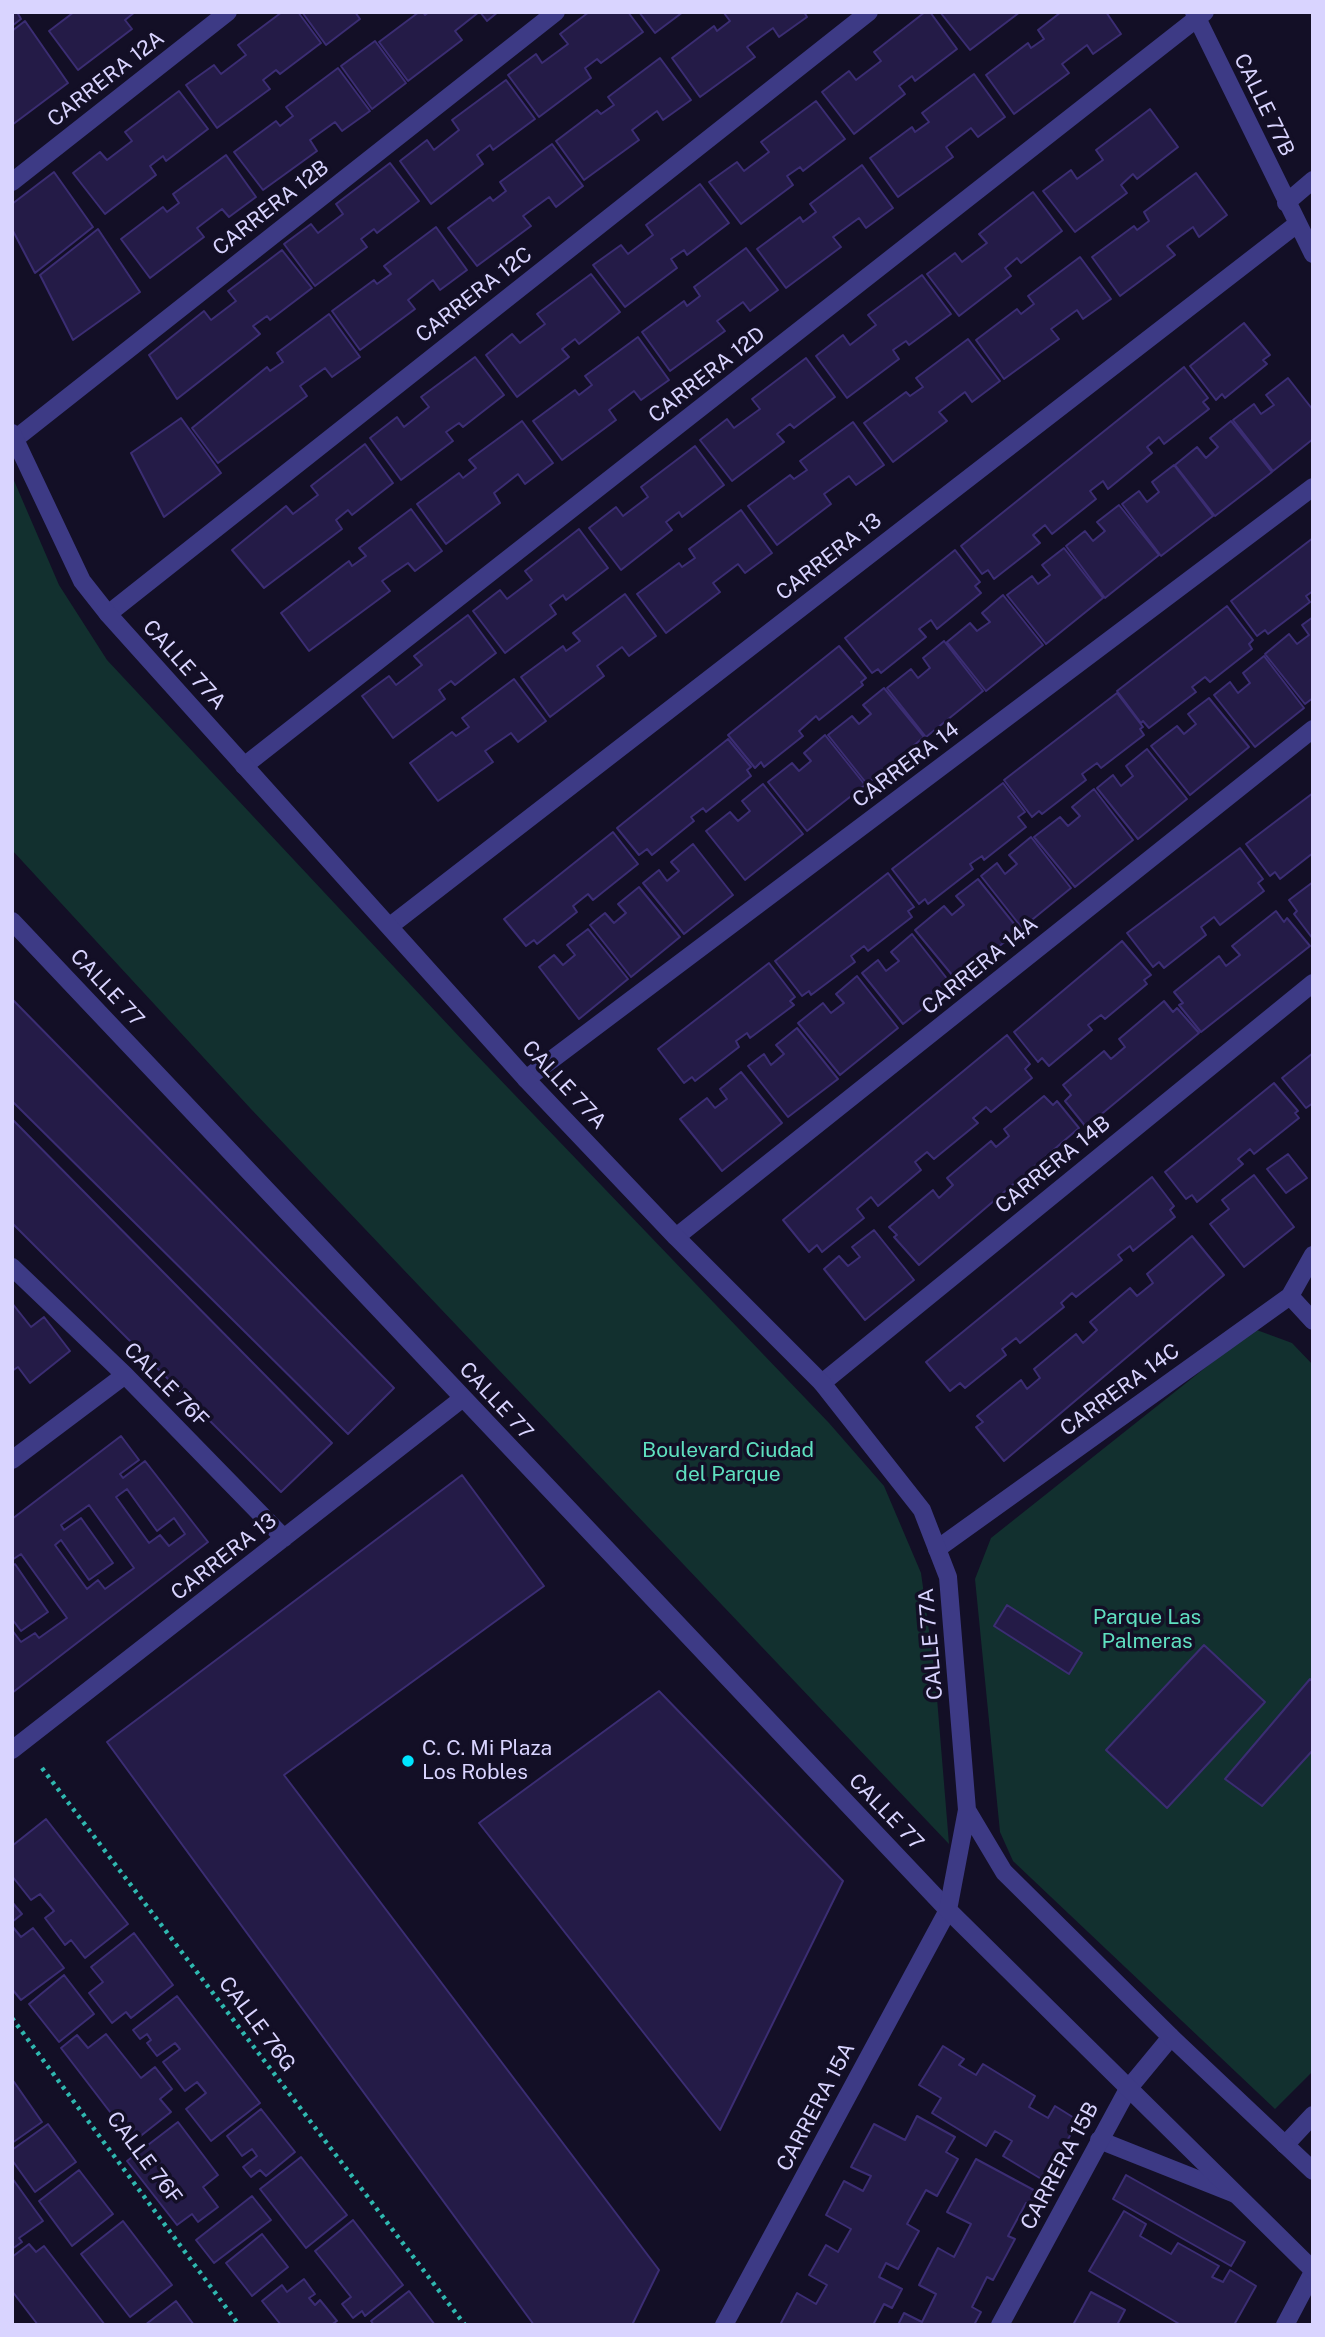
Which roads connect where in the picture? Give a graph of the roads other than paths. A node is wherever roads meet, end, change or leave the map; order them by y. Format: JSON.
{"nodes":[{"id":1,"x":228,"y":12,"type":"edge"},
{"id":2,"x":556,"y":12,"type":"edge"},
{"id":3,"x":869,"y":12,"type":"edge"},
{"id":4,"x":1199,"y":15,"type":"edge"},
{"id":5,"x":1313,"y":180,"type":"edge"},
{"id":6,"x":12,"y":182,"type":"edge"},
{"id":7,"x":1286,"y":203,"type":"junction"},
{"id":8,"x":1297,"y":223,"type":"junction"},
{"id":9,"x":1313,"y":254,"type":"edge"},
{"id":10,"x":14,"y":436,"type":"edge"},
{"id":11,"x":1313,"y":487,"type":"edge"},
{"id":12,"x":108,"y":614,"type":"junction"},
{"id":13,"x":1313,"y":729,"type":"edge"},
{"id":14,"x":244,"y":766,"type":"junction"},
{"id":15,"x":12,"y":921,"type":"edge"},
{"id":16,"x":390,"y":926,"type":"junction"},
{"id":17,"x":1313,"y":983,"type":"edge"},
{"id":18,"x":526,"y":1079,"type":"junction"},
{"id":19,"x":677,"y":1237,"type":"junction"},
{"id":20,"x":1313,"y":1255,"type":"edge"},
{"id":21,"x":12,"y":1267,"type":"edge"},
{"id":22,"x":1290,"y":1296,"type":"junction"},
{"id":23,"x":1313,"y":1321,"type":"edge"},
{"id":24,"x":125,"y":1375,"type":"junction"},
{"id":25,"x":822,"y":1383,"type":"junction"},
{"id":26,"x":463,"y":1398,"type":"junction"},
{"id":27,"x":12,"y":1460,"type":"edge"},
{"id":28,"x":284,"y":1538,"type":"junction"},
{"id":29,"x":937,"y":1549,"type":"junction"},
{"id":30,"x":18,"y":1746,"type":"edge"},
{"id":31,"x":967,"y":1810,"type":"junction"},
{"id":32,"x":948,"y":1910,"type":"junction"},
{"id":33,"x":1171,"y":2037,"type":"junction"},
{"id":34,"x":1128,"y":2089,"type":"junction"},
{"id":35,"x":1313,"y":2115,"type":"edge"},
{"id":36,"x":1099,"y":2140,"type":"junction"},
{"id":37,"x":1284,"y":2145,"type":"junction"},
{"id":38,"x":1313,"y":2171,"type":"edge"},
{"id":39,"x":1235,"y":2194,"type":"junction"},
{"id":40,"x":1313,"y":2271,"type":"edge"},
{"id":41,"x":724,"y":2325,"type":"edge"},
{"id":42,"x":1000,"y":2325,"type":"edge"},
{"id":43,"x":1285,"y":2325,"type":"edge"}],
"edges":[{"from":1,"to":6,"type":"street","name":"CARRERA 12A"},
{"from":2,"to":10,"type":"street","name":"CARRERA 12B"},
{"from":3,"to":12,"type":"street","name":"CARRERA 12C"},
{"from":4,"to":7,"type":"street","name":"CALLE 77B"},
{"from":4,"to":14,"type":"street","name":"CARRERA 12D"},
{"from":5,"to":7,"type":"street"},
{"from":7,"to":8,"type":"street","name":"CALLE 77B"},
{"from":8,"to":9,"type":"street","name":"CALLE 77B"},
{"from":8,"to":16,"type":"street","name":"CARRERA 13"},
{"from":10,"to":12,"type":"street","name":"CALLE 77A"},
{"from":11,"to":18,"type":"street","name":"CARRERA 14"},
{"from":12,"to":14,"type":"street","name":"CALLE 77A"},
{"from":13,"to":19,"type":"street","name":"CARRERA 14A"},
{"from":14,"to":16,"type":"street","name":"CALLE 77A"},
{"from":15,"to":26,"type":"street","name":"CALLE 77"},
{"from":16,"to":18,"type":"street","name":"CALLE 77A"},
{"from":17,"to":25,"type":"street","name":"CARRERA 14B"},
{"from":18,"to":19,"type":"street","name":"CALLE 77A"},
{"from":19,"to":25,"type":"street","name":"CALLE 77A"},
{"from":20,"to":22,"type":"street","name":"CARRERA 14C"},
{"from":21,"to":24,"type":"street","name":"CALLE 76F"},
{"from":22,"to":23,"type":"street"},
{"from":22,"to":29,"type":"street","name":"CARRERA 14C"},
{"from":24,"to":27,"type":"street"},
{"from":24,"to":28,"type":"street","name":"CALLE 76F"},
{"from":25,"to":29,"type":"street","name":"CALLE 77A"},
{"from":26,"to":28,"type":"street","name":"CARRERA 13"},
{"from":26,"to":32,"type":"street","name":"CALLE 77"},
{"from":28,"to":30,"type":"street","name":"CARRERA 13"},
{"from":29,"to":31,"type":"street","name":"CALLE 77A"},
{"from":31,"to":32,"type":"street"},
{"from":31,"to":33,"type":"street"},
{"from":32,"to":34,"type":"street","name":"CALLE 77"},
{"from":32,"to":41,"type":"street","name":"CARRERA 15A"},
{"from":33,"to":34,"type":"street","name":"CARRERA 15B"},
{"from":33,"to":37,"type":"street"},
{"from":34,"to":36,"type":"street","name":"CARRERA 15B"},
{"from":34,"to":39,"type":"street","name":"CALLE 77"},
{"from":35,"to":37,"type":"street"},
{"from":36,"to":39,"type":"street"},
{"from":36,"to":42,"type":"street","name":"CARRERA 15B"},
{"from":37,"to":38,"type":"street"},
{"from":39,"to":40,"type":"street","name":"CALLE 77"},
{"from":40,"to":43,"type":"street"}]}
